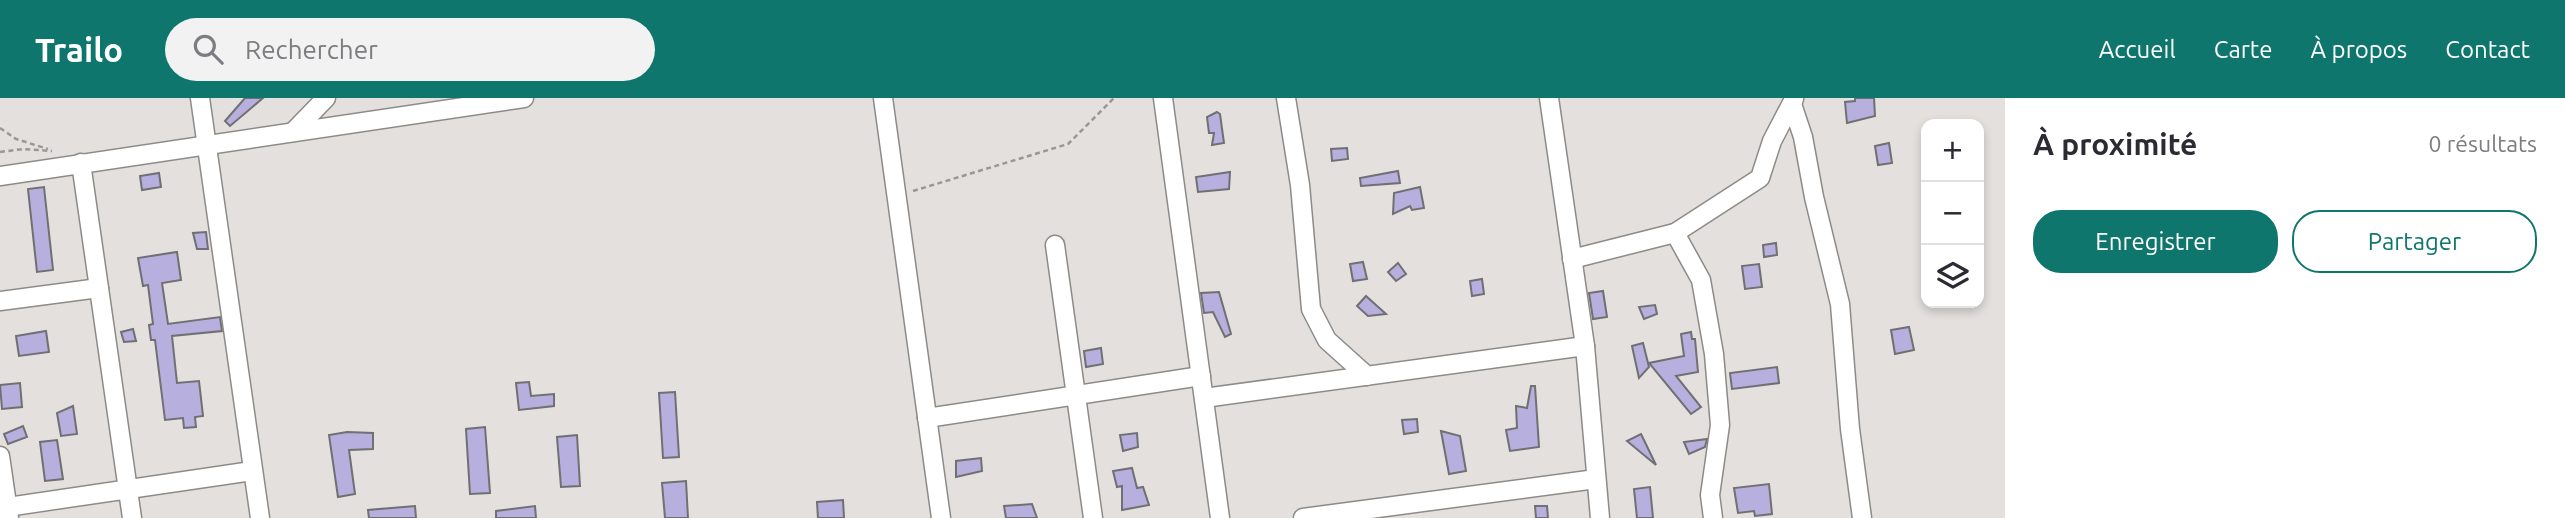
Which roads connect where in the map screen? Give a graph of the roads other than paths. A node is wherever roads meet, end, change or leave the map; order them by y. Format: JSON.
{"nodes":[{"id":1,"x":200,"y":98,"type":"edge"},
{"id":2,"x":326,"y":98,"type":"edge"},
{"id":3,"x":524,"y":98,"type":"edge"},
{"id":4,"x":883,"y":98,"type":"edge"},
{"id":5,"x":1163,"y":98,"type":"edge"},
{"id":6,"x":1286,"y":98,"type":"edge"},
{"id":7,"x":1549,"y":98,"type":"edge"},
{"id":8,"x":1793,"y":101,"type":"edge"},
{"id":9,"x":293,"y":132,"type":"junction"},
{"id":10,"x":206,"y":145,"type":"junction"},
{"id":11,"x":81,"y":163,"type":"junction"},
{"id":12,"x":0,"y":176,"type":"edge"},
{"id":13,"x":1675,"y":233,"type":"junction"},
{"id":14,"x":1055,"y":245,"type":"dead end"},
{"id":15,"x":1572,"y":259,"type":"junction"},
{"id":16,"x":99,"y":288,"type":"junction"},
{"id":17,"x":0,"y":302,"type":"edge"},
{"id":18,"x":1584,"y":346,"type":"junction"},
{"id":19,"x":1200,"y":376,"type":"junction"},
{"id":20,"x":1367,"y":376,"type":"junction"},
{"id":21,"x":1076,"y":395,"type":"junction"},
{"id":22,"x":1204,"y":398,"type":"junction"},
{"id":23,"x":927,"y":418,"type":"junction"},
{"id":24,"x":0,"y":456,"type":"edge"},
{"id":25,"x":252,"y":471,"type":"junction"},
{"id":26,"x":1596,"y":479,"type":"junction"},
{"id":27,"x":128,"y":490,"type":"junction"},
{"id":28,"x":5,"y":511,"type":"edge"},
{"id":29,"x":132,"y":518,"type":"edge"},
{"id":30,"x":260,"y":518,"type":"edge"},
{"id":31,"x":941,"y":518,"type":"edge"},
{"id":32,"x":1093,"y":518,"type":"edge"},
{"id":33,"x":1220,"y":518,"type":"edge"},
{"id":34,"x":1303,"y":518,"type":"edge"},
{"id":35,"x":1600,"y":518,"type":"edge"},
{"id":36,"x":1713,"y":518,"type":"edge"},
{"id":37,"x":1862,"y":518,"type":"edge"}],
"edges":[{"from":1,"to":10,"type":"street"},
{"from":2,"to":9,"type":"street"},
{"from":3,"to":9,"type":"street"},
{"from":4,"to":23,"type":"street"},
{"from":5,"to":19,"type":"street"},
{"from":6,"to":20,"type":"street"},
{"from":7,"to":15,"type":"street"},
{"from":8,"to":13,"type":"street"},
{"from":8,"to":37,"type":"street"},
{"from":9,"to":10,"type":"street"},
{"from":10,"to":11,"type":"street"},
{"from":10,"to":25,"type":"street"},
{"from":11,"to":12,"type":"street"},
{"from":11,"to":16,"type":"street"},
{"from":13,"to":15,"type":"street"},
{"from":13,"to":36,"type":"street"},
{"from":14,"to":21,"type":"street"},
{"from":15,"to":18,"type":"street"},
{"from":16,"to":17,"type":"street"},
{"from":16,"to":27,"type":"street"},
{"from":18,"to":20,"type":"street"},
{"from":18,"to":26,"type":"street"},
{"from":19,"to":21,"type":"street"},
{"from":19,"to":22,"type":"street"},
{"from":20,"to":22,"type":"street"},
{"from":21,"to":23,"type":"street"},
{"from":21,"to":32,"type":"street"},
{"from":22,"to":33,"type":"street"},
{"from":23,"to":31,"type":"street"},
{"from":24,"to":28,"type":"street"},
{"from":25,"to":27,"type":"street"},
{"from":25,"to":30,"type":"street"},
{"from":26,"to":34,"type":"street"},
{"from":26,"to":35,"type":"street"},
{"from":27,"to":28,"type":"street"},
{"from":27,"to":29,"type":"street"}]}
